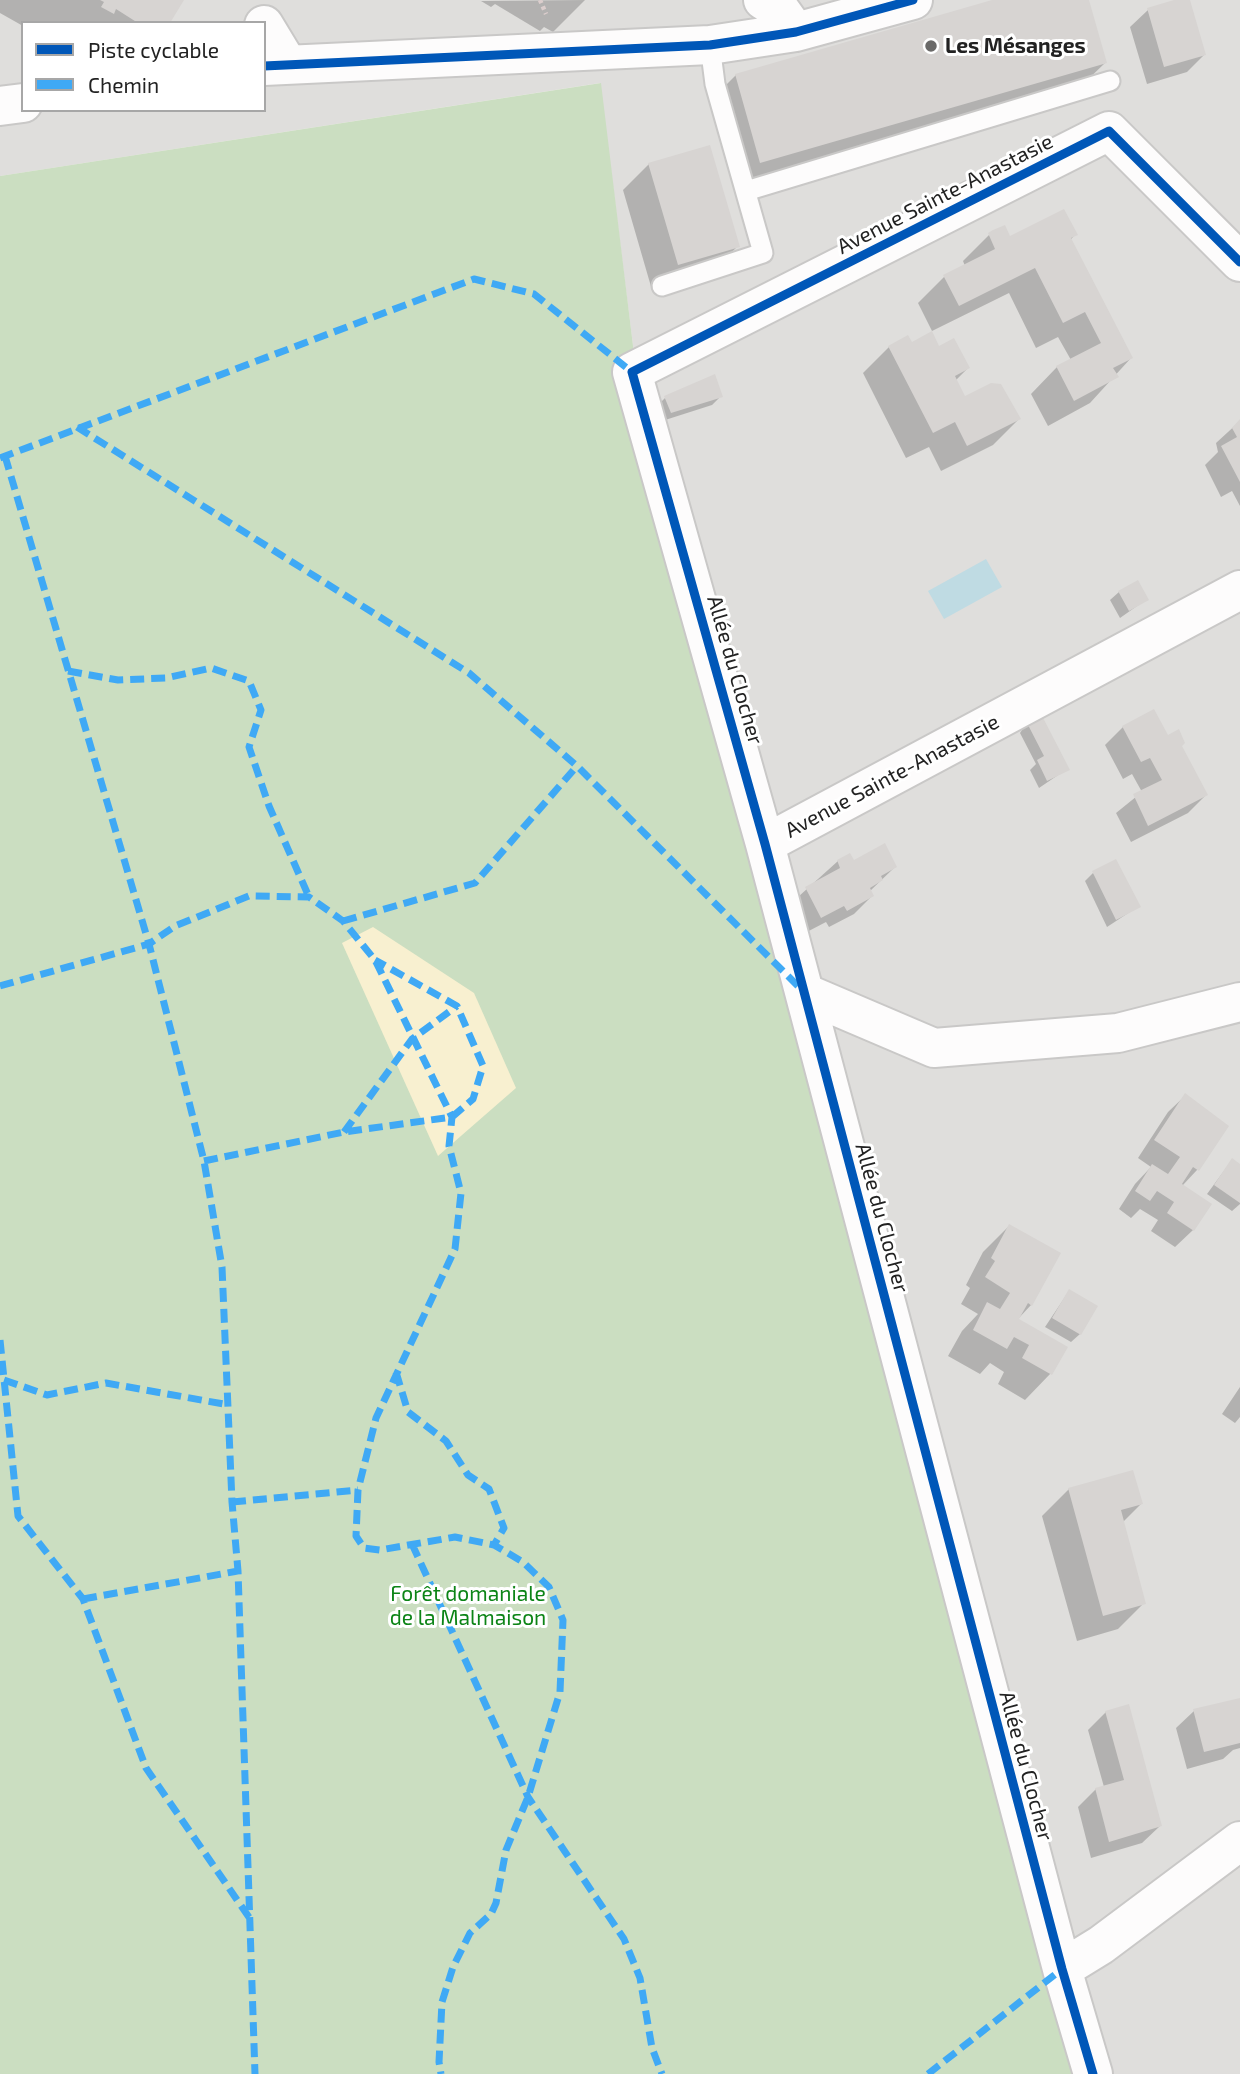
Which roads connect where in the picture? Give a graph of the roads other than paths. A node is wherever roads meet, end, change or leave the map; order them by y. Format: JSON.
{"nodes":[{"id":1,"x":242,"y":0,"type":"edge"},
{"id":2,"x":763,"y":0,"type":"edge"},
{"id":3,"x":914,"y":0,"type":"edge"},
{"id":4,"x":260,"y":21,"type":"edge"},
{"id":5,"x":796,"y":32,"type":"junction"},
{"id":6,"x":266,"y":33,"type":"edge"},
{"id":7,"x":710,"y":46,"type":"junction"},
{"id":8,"x":276,"y":65,"type":"edge"},
{"id":9,"x":1110,"y":81,"type":"dead end"},
{"id":10,"x":21,"y":103,"type":"edge"},
{"id":11,"x":0,"y":106,"type":"edge"},
{"id":12,"x":746,"y":191,"type":"junction"},
{"id":13,"x":1240,"y":262,"type":"edge"},
{"id":14,"x":662,"y":286,"type":"dead end"},
{"id":15,"x":632,"y":372,"type":"joint"},
{"id":16,"x":1240,"y":590,"type":"edge"},
{"id":17,"x":765,"y":844,"type":"junction"},
{"id":18,"x":805,"y":993,"type":"junction"},
{"id":19,"x":1240,"y":1002,"type":"edge"},
{"id":20,"x":1240,"y":1841,"type":"edge"},
{"id":21,"x":1062,"y":1969,"type":"junction"},
{"id":22,"x":1093,"y":2074,"type":"edge"}],
"edges":[{"from":1,"to":4,"type":"street"},
{"from":2,"to":5,"type":"street"},
{"from":3,"to":5,"type":"street"},
{"from":5,"to":7,"type":"street"},
{"from":6,"to":8,"type":"street"},
{"from":7,"to":8,"type":"street"},
{"from":7,"to":12,"type":"lane"},
{"from":9,"to":12,"type":"lane"},
{"from":10,"to":11,"type":"street"},
{"from":12,"to":14,"type":"lane"},
{"from":13,"to":15,"type":"street","name":"Avenue Sainte-Anastasie"},
{"from":15,"to":17,"type":"street","name":"Allée du Clocher"},
{"from":16,"to":17,"type":"street","name":"Avenue Sainte-Anastasie"},
{"from":17,"to":18,"type":"street","name":"Allée du Clocher"},
{"from":18,"to":19,"type":"street"},
{"from":18,"to":21,"type":"street","name":"Allée du Clocher"},
{"from":20,"to":21,"type":"street"},
{"from":21,"to":22,"type":"street","name":"Allée du Clocher"}]}
